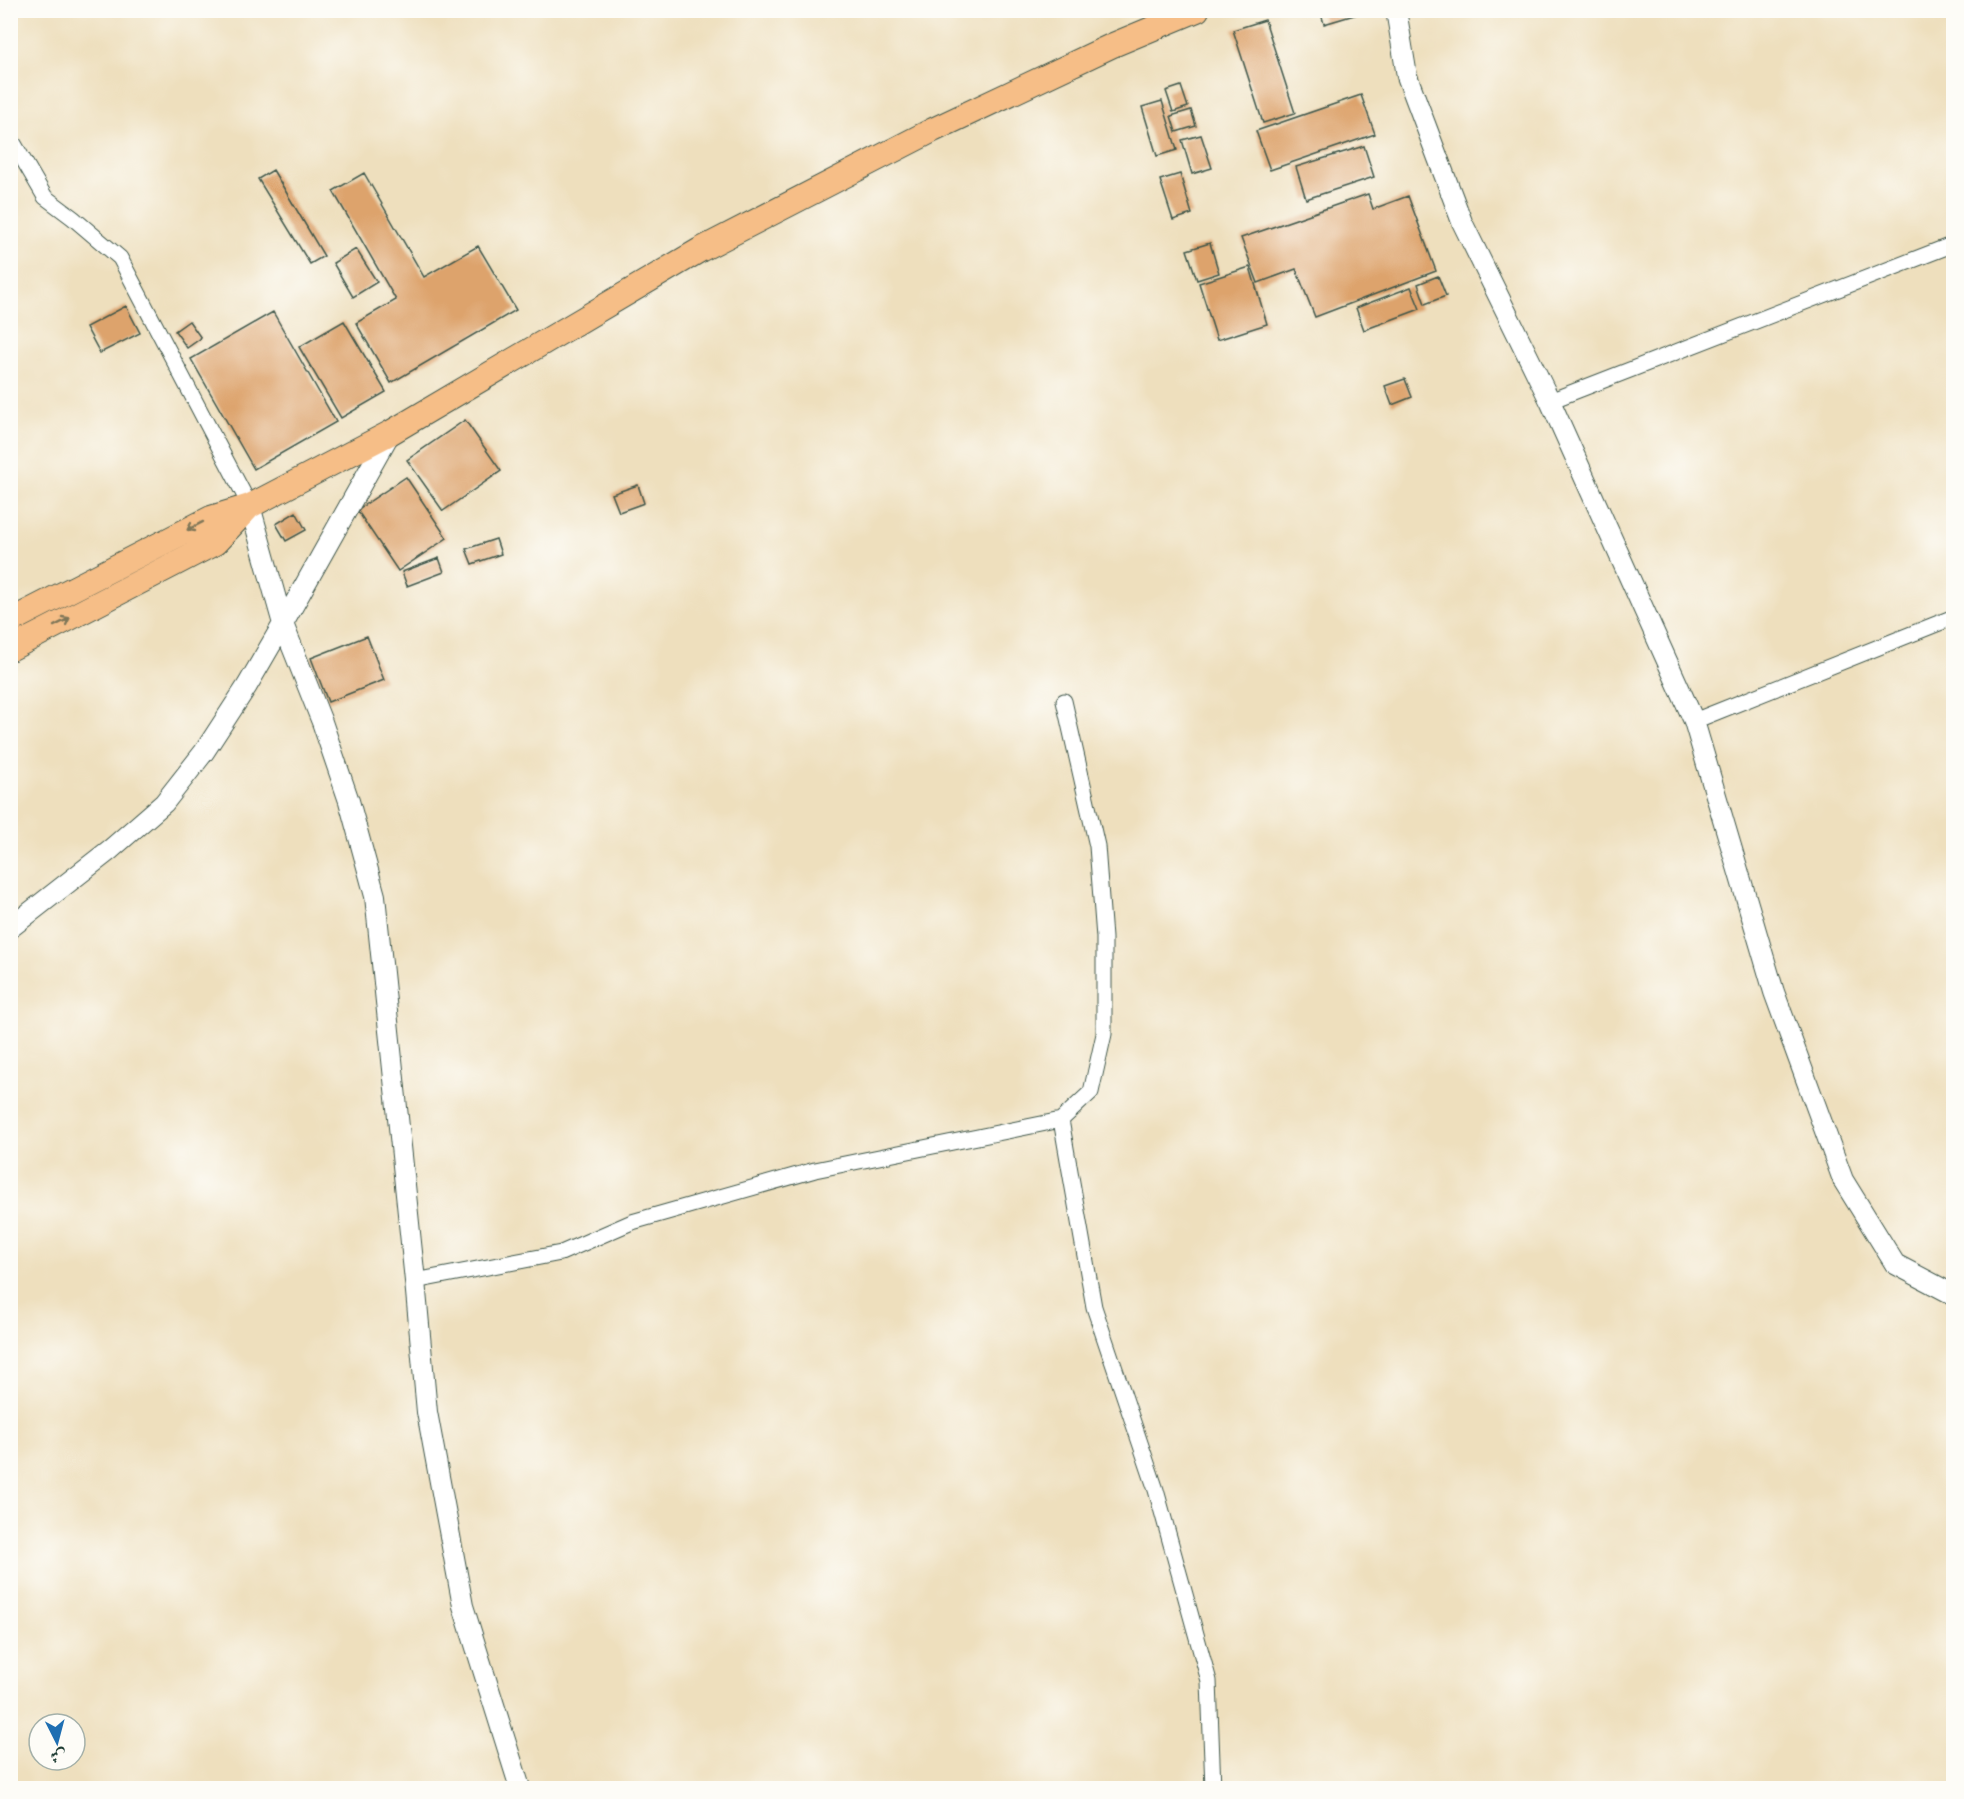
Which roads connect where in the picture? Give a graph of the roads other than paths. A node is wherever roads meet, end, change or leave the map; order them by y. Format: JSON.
{"nodes":[{"id":1,"x":1197,"y":10,"type":"edge"},
{"id":2,"x":1396,"y":10,"type":"edge"},
{"id":3,"x":10,"y":137,"type":"edge"},
{"id":4,"x":1953,"y":244,"type":"edge"},
{"id":5,"x":1550,"y":401,"type":"junction"},
{"id":6,"x":390,"y":433,"type":"junction"},
{"id":7,"x":250,"y":506,"type":"junction"},
{"id":8,"x":1953,"y":617,"type":"edge"},
{"id":9,"x":10,"y":621,"type":"edge"},
{"id":10,"x":283,"y":624,"type":"junction"},
{"id":11,"x":10,"y":649,"type":"edge"},
{"id":12,"x":1064,"y":701,"type":"dead end"},
{"id":13,"x":1694,"y":721,"type":"junction"},
{"id":14,"x":10,"y":928,"type":"edge"},
{"id":15,"x":1061,"y":1120,"type":"junction"},
{"id":16,"x":415,"y":1281,"type":"junction"},
{"id":17,"x":1953,"y":1295,"type":"edge"},
{"id":18,"x":520,"y":1788,"type":"edge"},
{"id":19,"x":1213,"y":1788,"type":"edge"}],
"edges":[{"from":1,"to":6,"type":"main road"},
{"from":2,"to":5,"type":"street"},
{"from":3,"to":7,"type":"street"},
{"from":4,"to":5,"type":"street"},
{"from":5,"to":13,"type":"street"},
{"from":6,"to":7,"type":"main road"},
{"from":6,"to":10,"type":"street"},
{"from":7,"to":9,"type":"main road","one_way":true},
{"from":7,"to":10,"type":"street"},
{"from":11,"to":7,"type":"main road","one_way":true},
{"from":8,"to":13,"type":"street"},
{"from":10,"to":14,"type":"street"},
{"from":10,"to":16,"type":"street"},
{"from":12,"to":15,"type":"street"},
{"from":13,"to":17,"type":"street"},
{"from":15,"to":16,"type":"street"},
{"from":15,"to":19,"type":"street"},
{"from":16,"to":18,"type":"street"}]}
